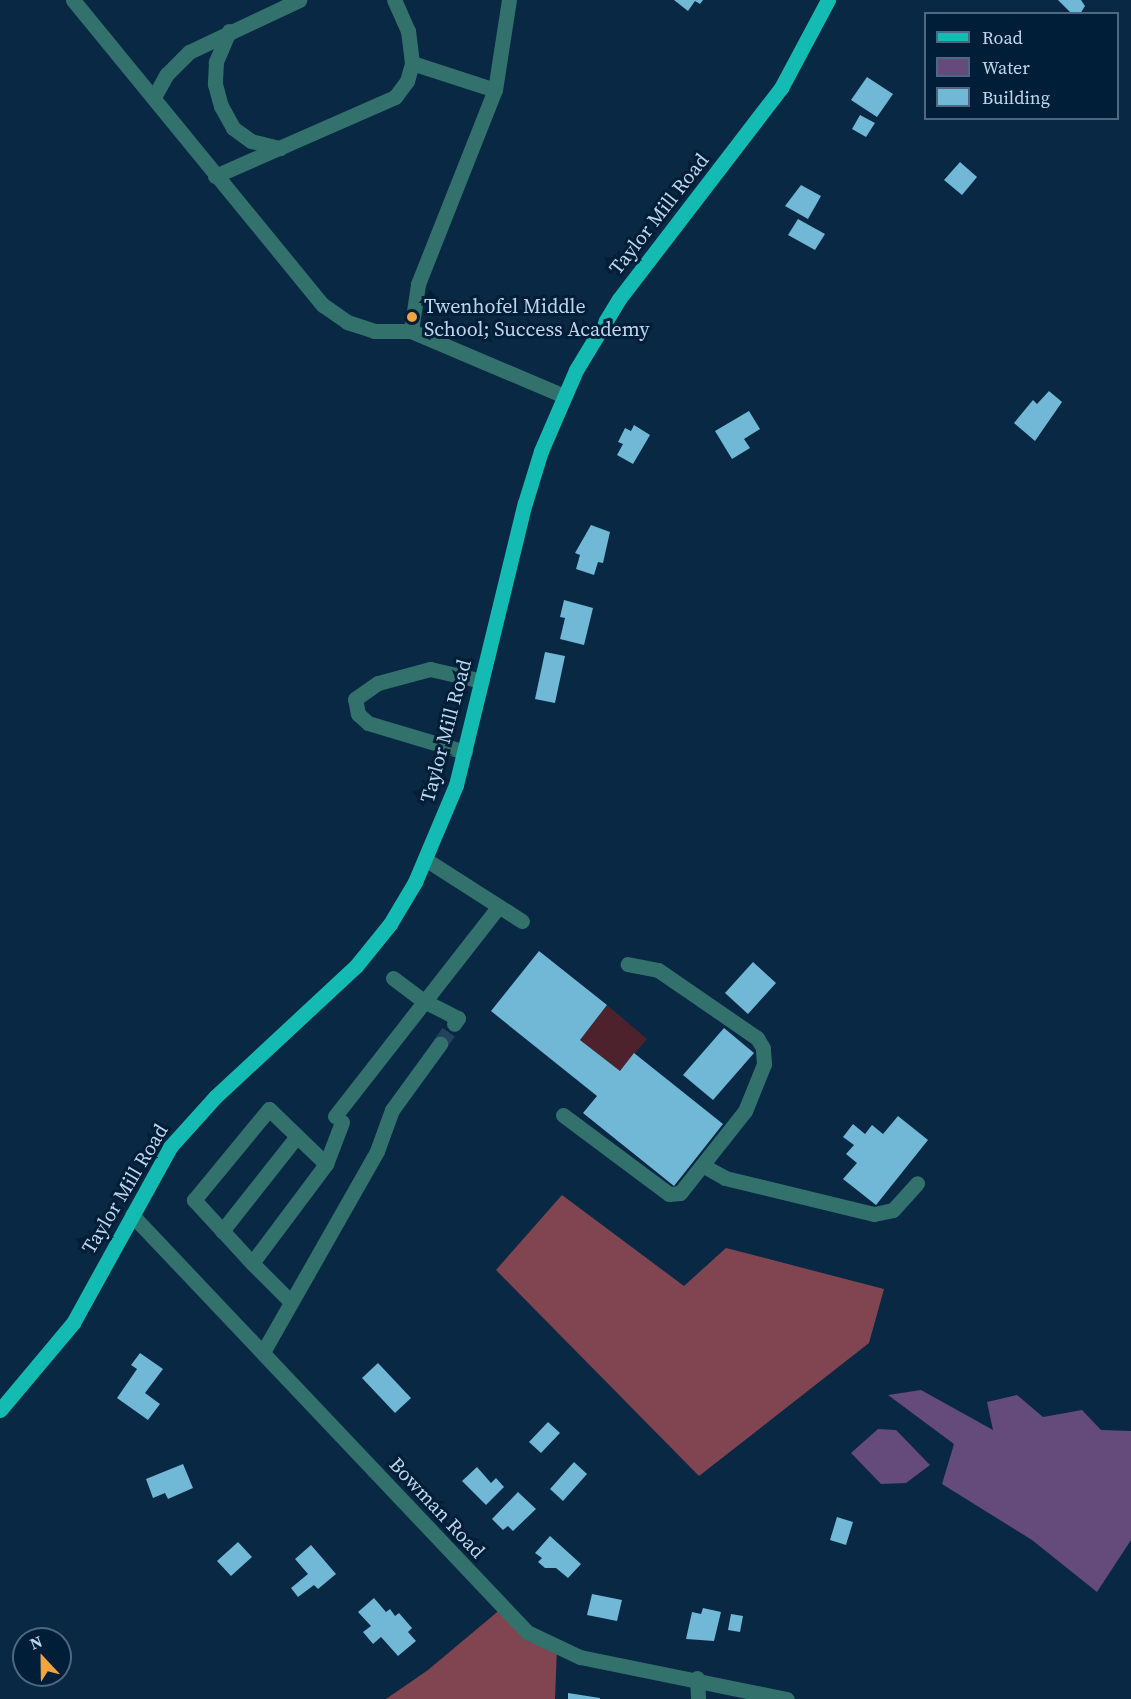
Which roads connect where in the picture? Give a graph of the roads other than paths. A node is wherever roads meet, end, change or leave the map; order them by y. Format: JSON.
{"nodes":[{"id":1,"x":73,"y":0,"type":"edge"},
{"id":2,"x":299,"y":0,"type":"edge"},
{"id":3,"x":394,"y":0,"type":"edge"},
{"id":4,"x":508,"y":0,"type":"edge"},
{"id":5,"x":828,"y":0,"type":"edge"},
{"id":6,"x":229,"y":31,"type":"junction"},
{"id":7,"x":412,"y":63,"type":"junction"},
{"id":8,"x":495,"y":90,"type":"junction"},
{"id":9,"x":154,"y":97,"type":"junction"},
{"id":10,"x":280,"y":148,"type":"junction"},
{"id":11,"x":215,"y":176,"type":"junction"},
{"id":12,"x":411,"y":331,"type":"junction"},
{"id":13,"x":564,"y":396,"type":"junction"},
{"id":14,"x":482,"y":681,"type":"junction"},
{"id":15,"x":465,"y":752,"type":"junction"},
{"id":16,"x":425,"y":859,"type":"junction"},
{"id":17,"x":499,"y":906,"type":"junction"},
{"id":18,"x":522,"y":921,"type":"dead end"},
{"id":19,"x":628,"y":964,"type":"dead end"},
{"id":20,"x":393,"y":978,"type":"dead end"},
{"id":21,"x":424,"y":1001,"type":"junction"},
{"id":22,"x":454,"y":1024,"type":"dead end"},
{"id":23,"x":440,"y":1044,"type":"tunnel mouth"},
{"id":24,"x":563,"y":1115,"type":"dead end"},
{"id":25,"x":297,"y":1136,"type":"junction"},
{"id":26,"x":326,"y":1164,"type":"junction"},
{"id":27,"x":702,"y":1165,"type":"junction"},
{"id":28,"x":917,"y":1183,"type":"dead end"},
{"id":29,"x":132,"y":1215,"type":"junction"},
{"id":30,"x":222,"y":1231,"type":"junction"},
{"id":31,"x":252,"y":1263,"type":"junction"},
{"id":32,"x":291,"y":1302,"type":"junction"},
{"id":33,"x":263,"y":1352,"type":"junction"},
{"id":34,"x":0,"y":1410,"type":"edge"},
{"id":35,"x":697,"y":1678,"type":"junction"},
{"id":36,"x":698,"y":1699,"type":"edge"},
{"id":37,"x":787,"y":1699,"type":"edge"}],
"edges":[{"from":1,"to":9,"type":"street"},
{"from":2,"to":6,"type":"street"},
{"from":3,"to":7,"type":"street"},
{"from":4,"to":8,"type":"street"},
{"from":5,"to":13,"type":"main road","name":"Taylor Mill Road"},
{"from":6,"to":9,"type":"street"},
{"from":6,"to":10,"type":"street"},
{"from":7,"to":8,"type":"street"},
{"from":7,"to":10,"type":"street"},
{"from":8,"to":12,"type":"street"},
{"from":9,"to":11,"type":"street"},
{"from":10,"to":11,"type":"street"},
{"from":11,"to":12,"type":"street"},
{"from":12,"to":13,"type":"street"},
{"from":13,"to":14,"type":"main road","name":"Taylor Mill Road"},
{"from":14,"to":15,"type":"main road","name":"Taylor Mill Road"},
{"from":14,"to":15,"type":"street"},
{"from":15,"to":16,"type":"main road","name":"Taylor Mill Road"},
{"from":16,"to":17,"type":"street"},
{"from":16,"to":29,"type":"main road","name":"Taylor Mill Road"},
{"from":17,"to":18,"type":"street"},
{"from":17,"to":21,"type":"street"},
{"from":19,"to":27,"type":"street"},
{"from":20,"to":21,"type":"street"},
{"from":21,"to":22,"type":"street"},
{"from":21,"to":26,"type":"street"},
{"from":23,"to":32,"type":"street"},
{"from":24,"to":27,"type":"street"},
{"from":25,"to":26,"type":"street"},
{"from":25,"to":30,"type":"street"},
{"from":25,"to":30,"type":"street"},
{"from":26,"to":31,"type":"street"},
{"from":27,"to":28,"type":"street"},
{"from":29,"to":33,"type":"street","name":"Bowman Road"},
{"from":29,"to":34,"type":"main road","name":"Taylor Mill Road"},
{"from":30,"to":31,"type":"street"},
{"from":31,"to":32,"type":"street"},
{"from":32,"to":33,"type":"street"},
{"from":33,"to":35,"type":"street","name":"Bowman Road"},
{"from":35,"to":36,"type":"street"},
{"from":35,"to":37,"type":"street","name":"Bowman Road"}]}
